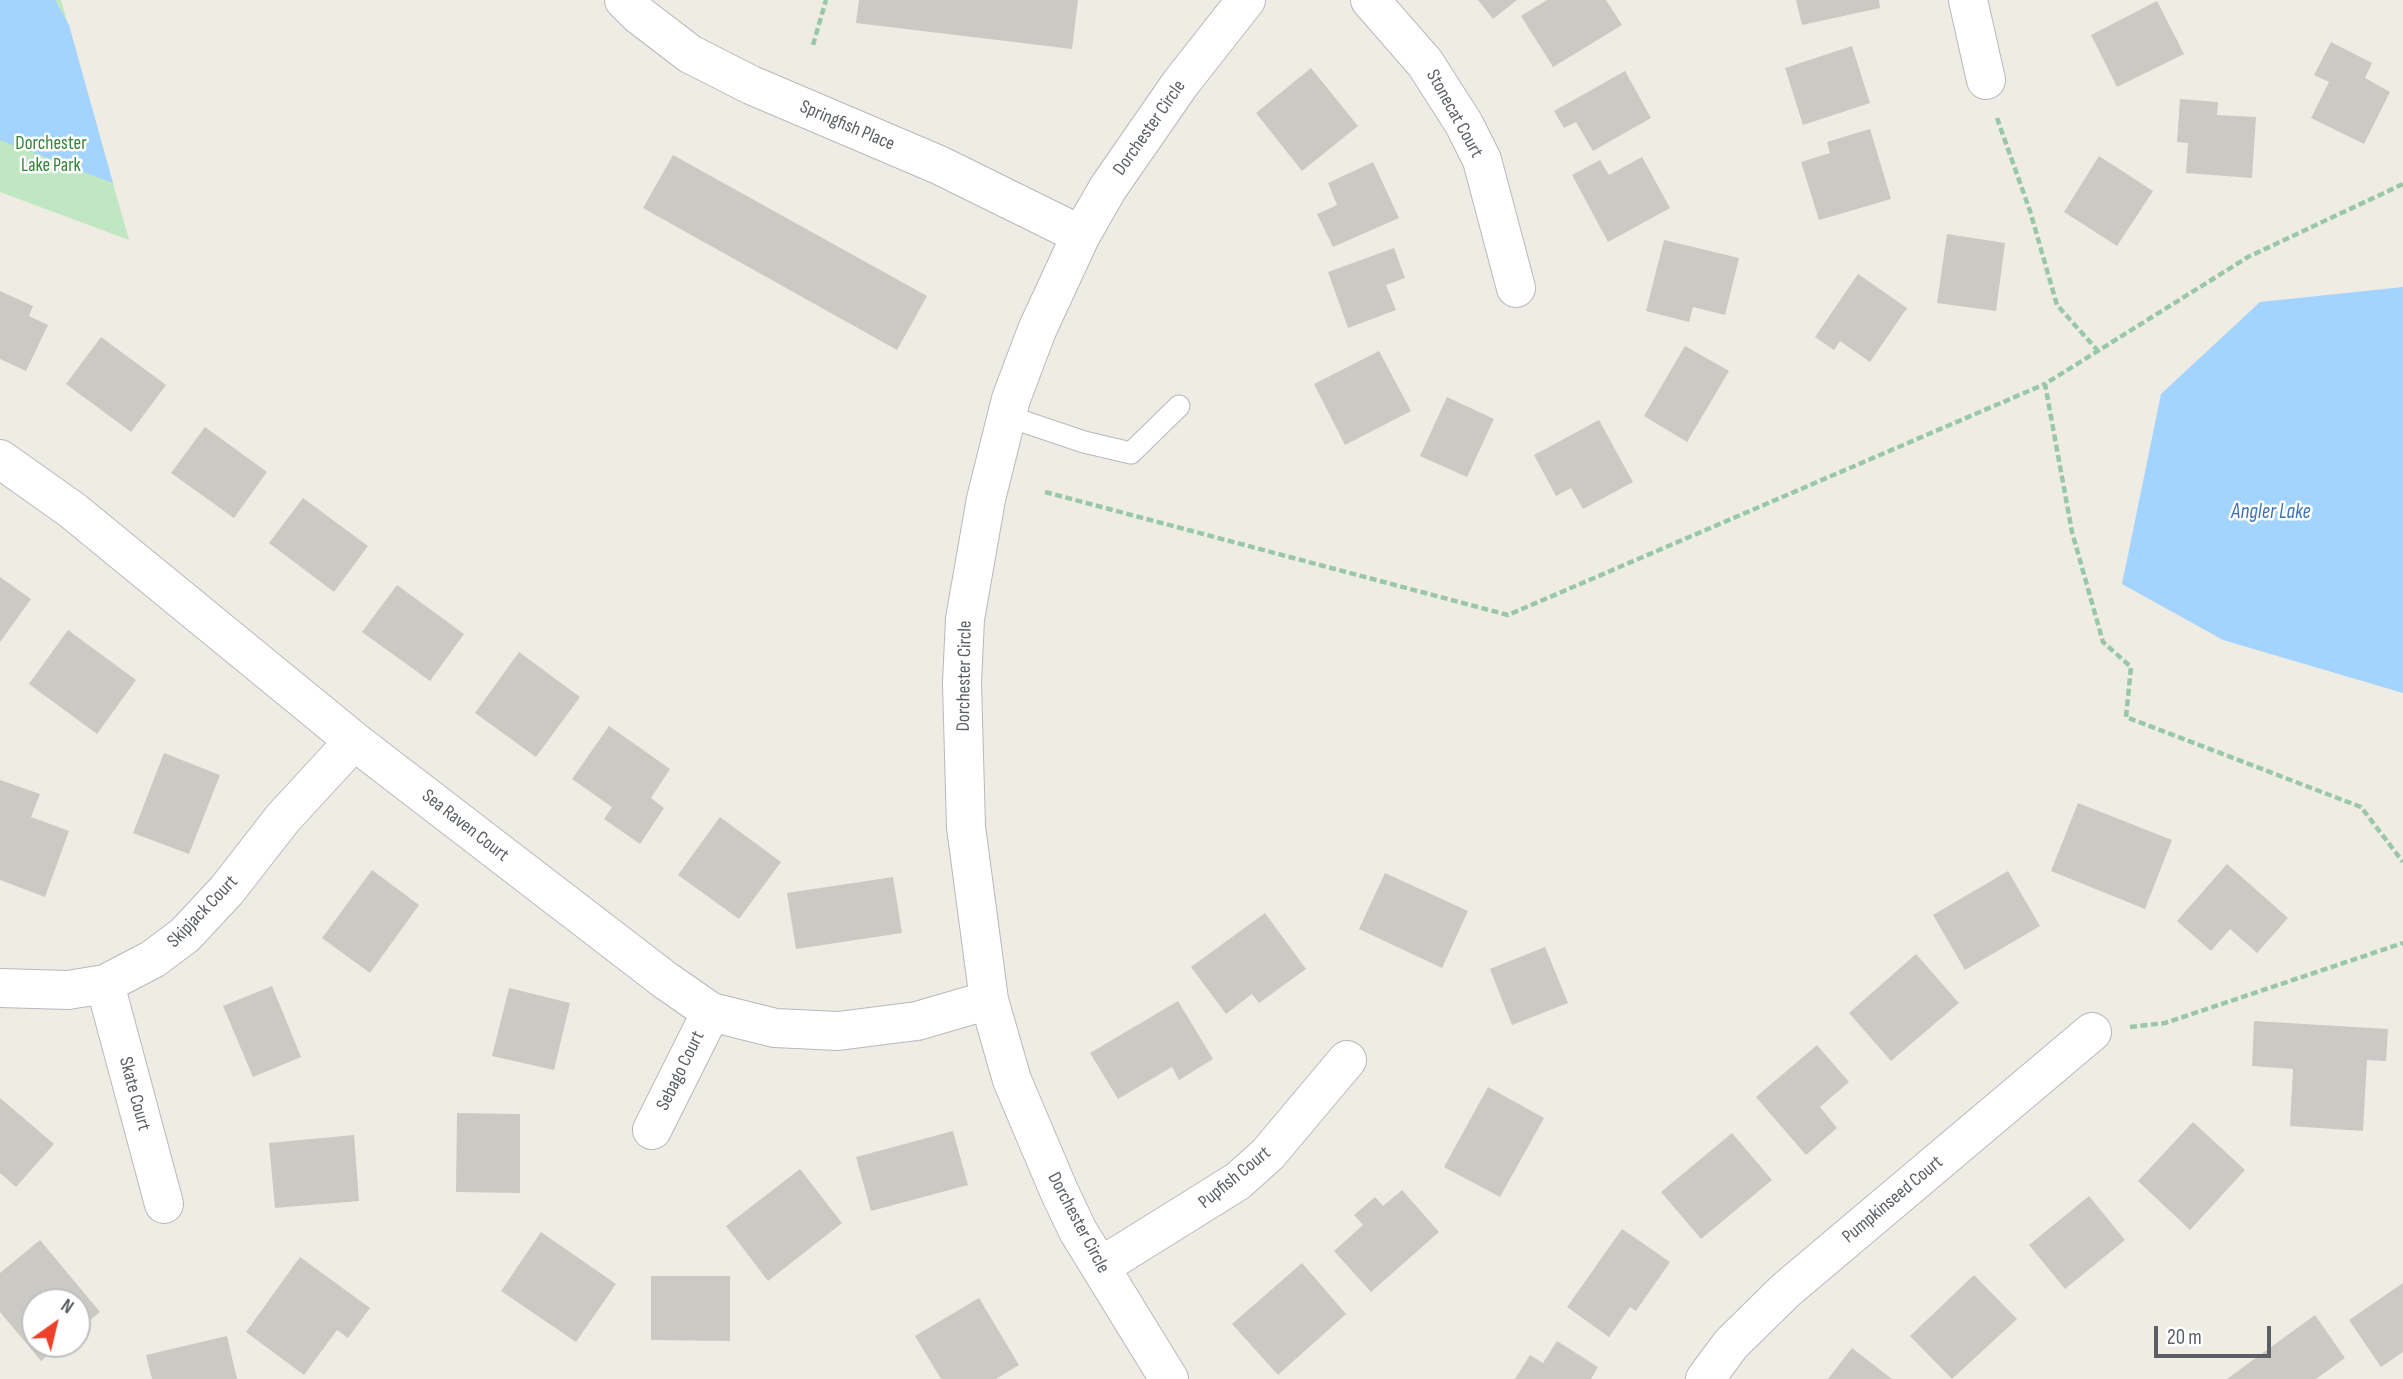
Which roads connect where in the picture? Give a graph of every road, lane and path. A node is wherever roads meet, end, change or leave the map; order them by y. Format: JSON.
{"nodes":[{"id":1,"x":624,"y":0,"type":"edge"},
{"id":2,"x":826,"y":0,"type":"edge"},
{"id":3,"x":1246,"y":0,"type":"edge"},
{"id":4,"x":1370,"y":0,"type":"edge"},
{"id":5,"x":1968,"y":0,"type":"edge"},
{"id":6,"x":813,"y":45,"type":"dead end"},
{"id":7,"x":1986,"y":80,"type":"joint"},
{"id":8,"x":2403,"y":184,"type":"edge"},
{"id":9,"x":1081,"y":235,"type":"junction"},
{"id":10,"x":1516,"y":288,"type":"dead end"},
{"id":11,"x":2098,"y":351,"type":"junction"},
{"id":12,"x":2045,"y":384,"type":"junction"},
{"id":13,"x":1179,"y":405,"type":"dead end"},
{"id":14,"x":1007,"y":416,"type":"junction"},
{"id":15,"x":0,"y":459,"type":"edge"},
{"id":16,"x":1045,"y":492,"type":"dead end"},
{"id":17,"x":355,"y":741,"type":"junction"},
{"id":18,"x":2403,"y":862,"type":"edge"},
{"id":19,"x":2403,"y":943,"type":"edge"},
{"id":20,"x":105,"y":984,"type":"junction"},
{"id":21,"x":0,"y":988,"type":"edge"},
{"id":22,"x":989,"y":1000,"type":"junction"},
{"id":23,"x":711,"y":1012,"type":"junction"},
{"id":24,"x":2092,"y":1032,"type":"joint"},
{"id":25,"x":1347,"y":1060,"type":"dead end"},
{"id":26,"x":652,"y":1130,"type":"dead end"},
{"id":27,"x":164,"y":1204,"type":"dead end"},
{"id":28,"x":1100,"y":1267,"type":"junction"},
{"id":29,"x":1169,"y":1379,"type":"edge"},
{"id":30,"x":1705,"y":1379,"type":"edge"}],
"edges":[{"from":1,"to":9,"type":"street","name":"Springfish Place"},
{"from":2,"to":6,"type":"path"},
{"from":3,"to":9,"type":"street","name":"Dorchester Circle"},
{"from":4,"to":10,"type":"street","name":"Stonecat Court"},
{"from":5,"to":7,"type":"street"},
{"from":7,"to":11,"type":"path"},
{"from":8,"to":11,"type":"path"},
{"from":9,"to":14,"type":"street","name":"Dorchester Circle"},
{"from":11,"to":12,"type":"path"},
{"from":12,"to":16,"type":"path"},
{"from":12,"to":18,"type":"path"},
{"from":13,"to":14,"type":"lane"},
{"from":14,"to":22,"type":"street","name":"Dorchester Circle"},
{"from":15,"to":17,"type":"street","name":"Sea Raven Court"},
{"from":17,"to":20,"type":"street","name":"Skipjack Court"},
{"from":17,"to":23,"type":"street","name":"Sea Raven Court"},
{"from":19,"to":24,"type":"path"},
{"from":20,"to":21,"type":"street","name":"Skipjack Court"},
{"from":20,"to":27,"type":"street","name":"Skate Court"},
{"from":22,"to":23,"type":"street","name":"Sea Raven Court"},
{"from":22,"to":28,"type":"street","name":"Dorchester Circle"},
{"from":23,"to":26,"type":"street","name":"Sebago Court"},
{"from":24,"to":30,"type":"street","name":"Pumpkinseed Court"},
{"from":25,"to":28,"type":"street","name":"Pupfish Court"},
{"from":28,"to":29,"type":"street","name":"Dorchester Circle"}]}
